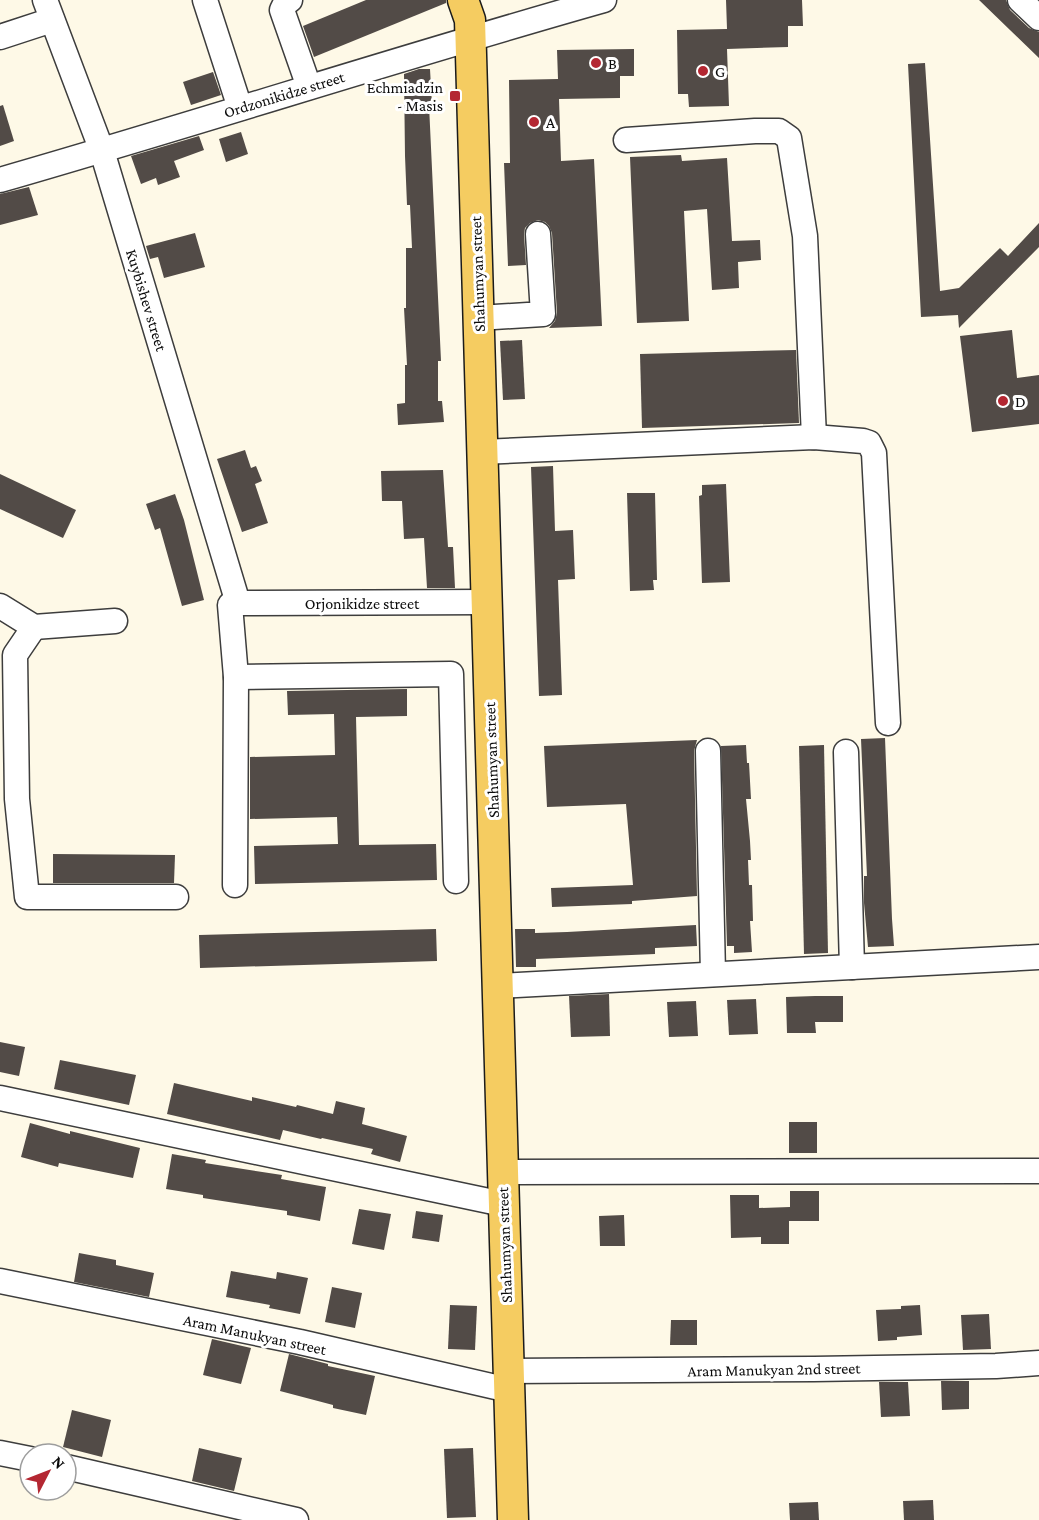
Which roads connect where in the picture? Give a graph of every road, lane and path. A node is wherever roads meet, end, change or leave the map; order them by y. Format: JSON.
{"nodes":[{"id":1,"x":205,"y":0,"type":"edge"},
{"id":2,"x":290,"y":0,"type":"edge"},
{"id":3,"x":463,"y":0,"type":"edge"},
{"id":4,"x":604,"y":0,"type":"edge"},
{"id":5,"x":1020,"y":0,"type":"edge"},
{"id":6,"x":49,"y":10,"type":"edge"},
{"id":7,"x":1039,"y":18,"type":"edge"},
{"id":8,"x":0,"y":37,"type":"edge"},
{"id":9,"x":470,"y":38,"type":"junction"},
{"id":10,"x":309,"y":87,"type":"junction"},
{"id":11,"x":240,"y":108,"type":"junction"},
{"id":12,"x":626,"y":140,"type":"dead end"},
{"id":13,"x":102,"y":151,"type":"junction"},
{"id":14,"x":0,"y":180,"type":"edge"},
{"id":15,"x":538,"y":234,"type":"dead end"},
{"id":16,"x":478,"y":318,"type":"junction"},
{"id":17,"x":814,"y":437,"type":"junction"},
{"id":18,"x":482,"y":452,"type":"junction"},
{"id":19,"x":486,"y":602,"type":"junction"},
{"id":20,"x":234,"y":604,"type":"junction"},
{"id":21,"x":0,"y":606,"type":"edge"},
{"id":22,"x":115,"y":621,"type":"dead end"},
{"id":23,"x":34,"y":627,"type":"junction"},
{"id":24,"x":236,"y":677,"type":"junction"},
{"id":25,"x":888,"y":723,"type":"dead end"},
{"id":26,"x":708,"y":750,"type":"dead end"},
{"id":27,"x":846,"y":752,"type":"dead end"},
{"id":28,"x":456,"y":881,"type":"dead end"},
{"id":29,"x":236,"y":885,"type":"dead end"},
{"id":30,"x":176,"y":897,"type":"dead end"},
{"id":31,"x":1039,"y":957,"type":"edge"},
{"id":32,"x":852,"y":967,"type":"junction"},
{"id":33,"x":713,"y":974,"type":"junction"},
{"id":34,"x":497,"y":986,"type":"junction"},
{"id":35,"x":0,"y":1098,"type":"edge"},
{"id":36,"x":1039,"y":1171,"type":"edge"},
{"id":37,"x":502,"y":1172,"type":"junction"},
{"id":38,"x":503,"y":1204,"type":"junction"},
{"id":39,"x":0,"y":1281,"type":"edge"},
{"id":40,"x":1039,"y":1363,"type":"edge"},
{"id":41,"x":508,"y":1380,"type":"junction"},
{"id":42,"x":0,"y":1453,"type":"edge"},
{"id":43,"x":18,"y":1457,"type":"edge"},
{"id":44,"x":78,"y":1470,"type":"edge"},
{"id":45,"x":296,"y":1520,"type":"edge"},
{"id":46,"x":513,"y":1520,"type":"edge"}],
"edges":[{"from":1,"to":11,"type":"street"},
{"from":2,"to":10,"type":"street"},
{"from":3,"to":9,"type":"main road","name":"Shahumyan street"},
{"from":4,"to":9,"type":"street","name":"Ordzonikidze street"},
{"from":5,"to":7,"type":"street"},
{"from":6,"to":8,"type":"street"},
{"from":6,"to":13,"type":"street","name":"Kuybishev street"},
{"from":9,"to":10,"type":"street","name":"Ordzonikidze street"},
{"from":9,"to":16,"type":"main road","name":"Shahumyan street"},
{"from":10,"to":11,"type":"street","name":"Ordzonikidze street"},
{"from":11,"to":13,"type":"street","name":"Ordzonikidze street"},
{"from":12,"to":17,"type":"street"},
{"from":13,"to":14,"type":"street","name":"Ordzonikidze street"},
{"from":13,"to":20,"type":"street","name":"Kuybishev street"},
{"from":15,"to":16,"type":"street"},
{"from":16,"to":18,"type":"main road","name":"Shahumyan street"},
{"from":17,"to":18,"type":"street"},
{"from":17,"to":25,"type":"street"},
{"from":18,"to":19,"type":"main road","name":"Shahumyan street"},
{"from":19,"to":20,"type":"street","name":"Orjonikidze street"},
{"from":19,"to":34,"type":"main road","name":"Shahumyan street"},
{"from":20,"to":24,"type":"street","name":"Kuybishev street"},
{"from":21,"to":23,"type":"street"},
{"from":22,"to":23,"type":"street"},
{"from":23,"to":30,"type":"street"},
{"from":24,"to":28,"type":"street"},
{"from":24,"to":29,"type":"street","name":"Kuybishev street"},
{"from":26,"to":33,"type":"street"},
{"from":27,"to":32,"type":"street"},
{"from":31,"to":32,"type":"street"},
{"from":32,"to":33,"type":"street"},
{"from":33,"to":34,"type":"street"},
{"from":34,"to":37,"type":"main road","name":"Shahumyan street"},
{"from":35,"to":38,"type":"street"},
{"from":36,"to":37,"type":"street"},
{"from":37,"to":38,"type":"main road","name":"Shahumyan street"},
{"from":38,"to":41,"type":"main road","name":"Shahumyan street"},
{"from":39,"to":41,"type":"street","name":"Aram Manukyan street"},
{"from":40,"to":41,"type":"street","name":"Aram Manukyan 2nd street"},
{"from":41,"to":46,"type":"main road","name":"Shahumyan street"},
{"from":42,"to":43,"type":"street"},
{"from":44,"to":45,"type":"street"}]}
